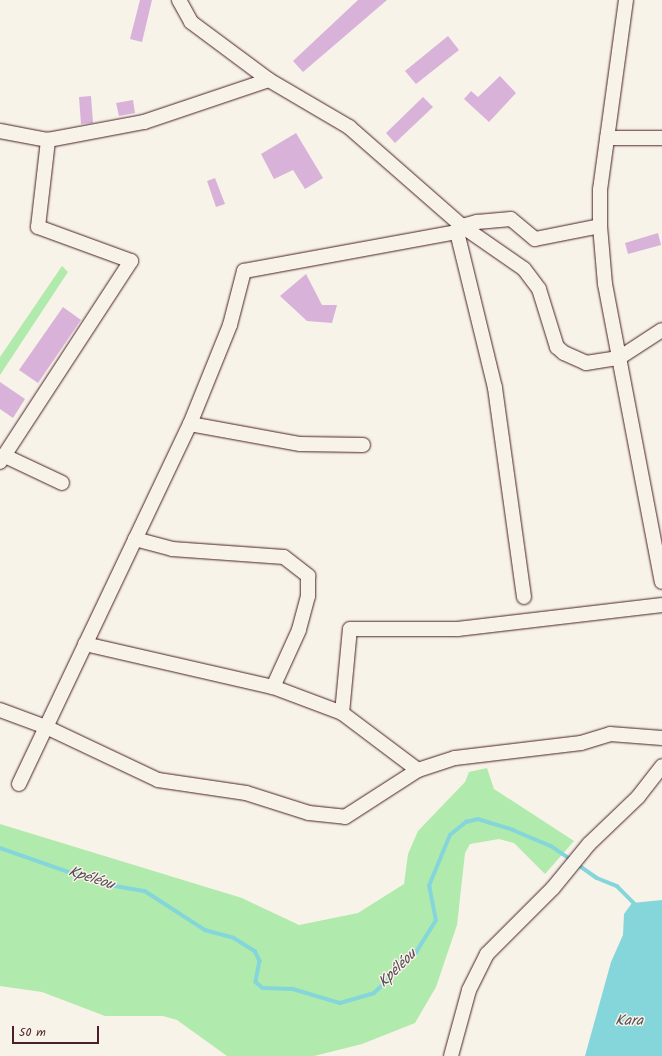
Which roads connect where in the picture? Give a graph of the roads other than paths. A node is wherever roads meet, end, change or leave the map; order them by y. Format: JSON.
{"nodes":[{"id":1,"x":178,"y":0,"type":"edge"},
{"id":2,"x":626,"y":0,"type":"edge"},
{"id":3,"x":269,"y":80,"type":"junction"},
{"id":4,"x":0,"y":131,"type":"edge"},
{"id":5,"x":607,"y":138,"type":"junction"},
{"id":6,"x":662,"y":138,"type":"edge"},
{"id":7,"x":48,"y":140,"type":"junction"},
{"id":8,"x":600,"y":226,"type":"junction"},
{"id":9,"x":460,"y":229,"type":"junction"},
{"id":10,"x":662,"y":330,"type":"edge"},
{"id":11,"x":619,"y":358,"type":"junction"},
{"id":12,"x":190,"y":424,"type":"junction"},
{"id":13,"x":362,"y":445,"type":"dead end"},
{"id":14,"x":2,"y":459,"type":"edge"},
{"id":15,"x":62,"y":483,"type":"dead end"},
{"id":16,"x":656,"y":520,"type":"edge"},
{"id":17,"x":135,"y":539,"type":"junction"},
{"id":18,"x":662,"y":582,"type":"edge"},
{"id":19,"x":524,"y":597,"type":"dead end"},
{"id":20,"x":662,"y":605,"type":"edge"},
{"id":21,"x":85,"y":644,"type":"junction"},
{"id":22,"x":273,"y":687,"type":"junction"},
{"id":23,"x":0,"y":710,"type":"edge"},
{"id":24,"x":342,"y":713,"type":"junction"},
{"id":25,"x":46,"y":727,"type":"junction"},
{"id":26,"x":662,"y":738,"type":"edge"},
{"id":27,"x":662,"y":766,"type":"edge"},
{"id":28,"x":418,"y":770,"type":"junction"},
{"id":29,"x":19,"y":784,"type":"dead end"},
{"id":30,"x":451,"y":1056,"type":"edge"}],
"edges":[{"from":1,"to":3,"type":"street"},
{"from":2,"to":5,"type":"street"},
{"from":3,"to":7,"type":"street"},
{"from":3,"to":9,"type":"street"},
{"from":4,"to":7,"type":"street"},
{"from":5,"to":6,"type":"street"},
{"from":5,"to":8,"type":"street"},
{"from":7,"to":14,"type":"street"},
{"from":8,"to":9,"type":"street"},
{"from":8,"to":11,"type":"street"},
{"from":9,"to":11,"type":"street"},
{"from":9,"to":12,"type":"street"},
{"from":9,"to":19,"type":"street"},
{"from":10,"to":11,"type":"street"},
{"from":11,"to":16,"type":"street"},
{"from":12,"to":13,"type":"street"},
{"from":12,"to":17,"type":"street"},
{"from":14,"to":15,"type":"street"},
{"from":16,"to":18,"type":"street"},
{"from":17,"to":21,"type":"street"},
{"from":17,"to":22,"type":"street"},
{"from":20,"to":24,"type":"street"},
{"from":21,"to":22,"type":"street"},
{"from":21,"to":25,"type":"street"},
{"from":22,"to":24,"type":"street"},
{"from":23,"to":25,"type":"street"},
{"from":24,"to":28,"type":"street"},
{"from":25,"to":28,"type":"street"},
{"from":25,"to":29,"type":"street"},
{"from":26,"to":28,"type":"street"},
{"from":27,"to":30,"type":"street"}]}
